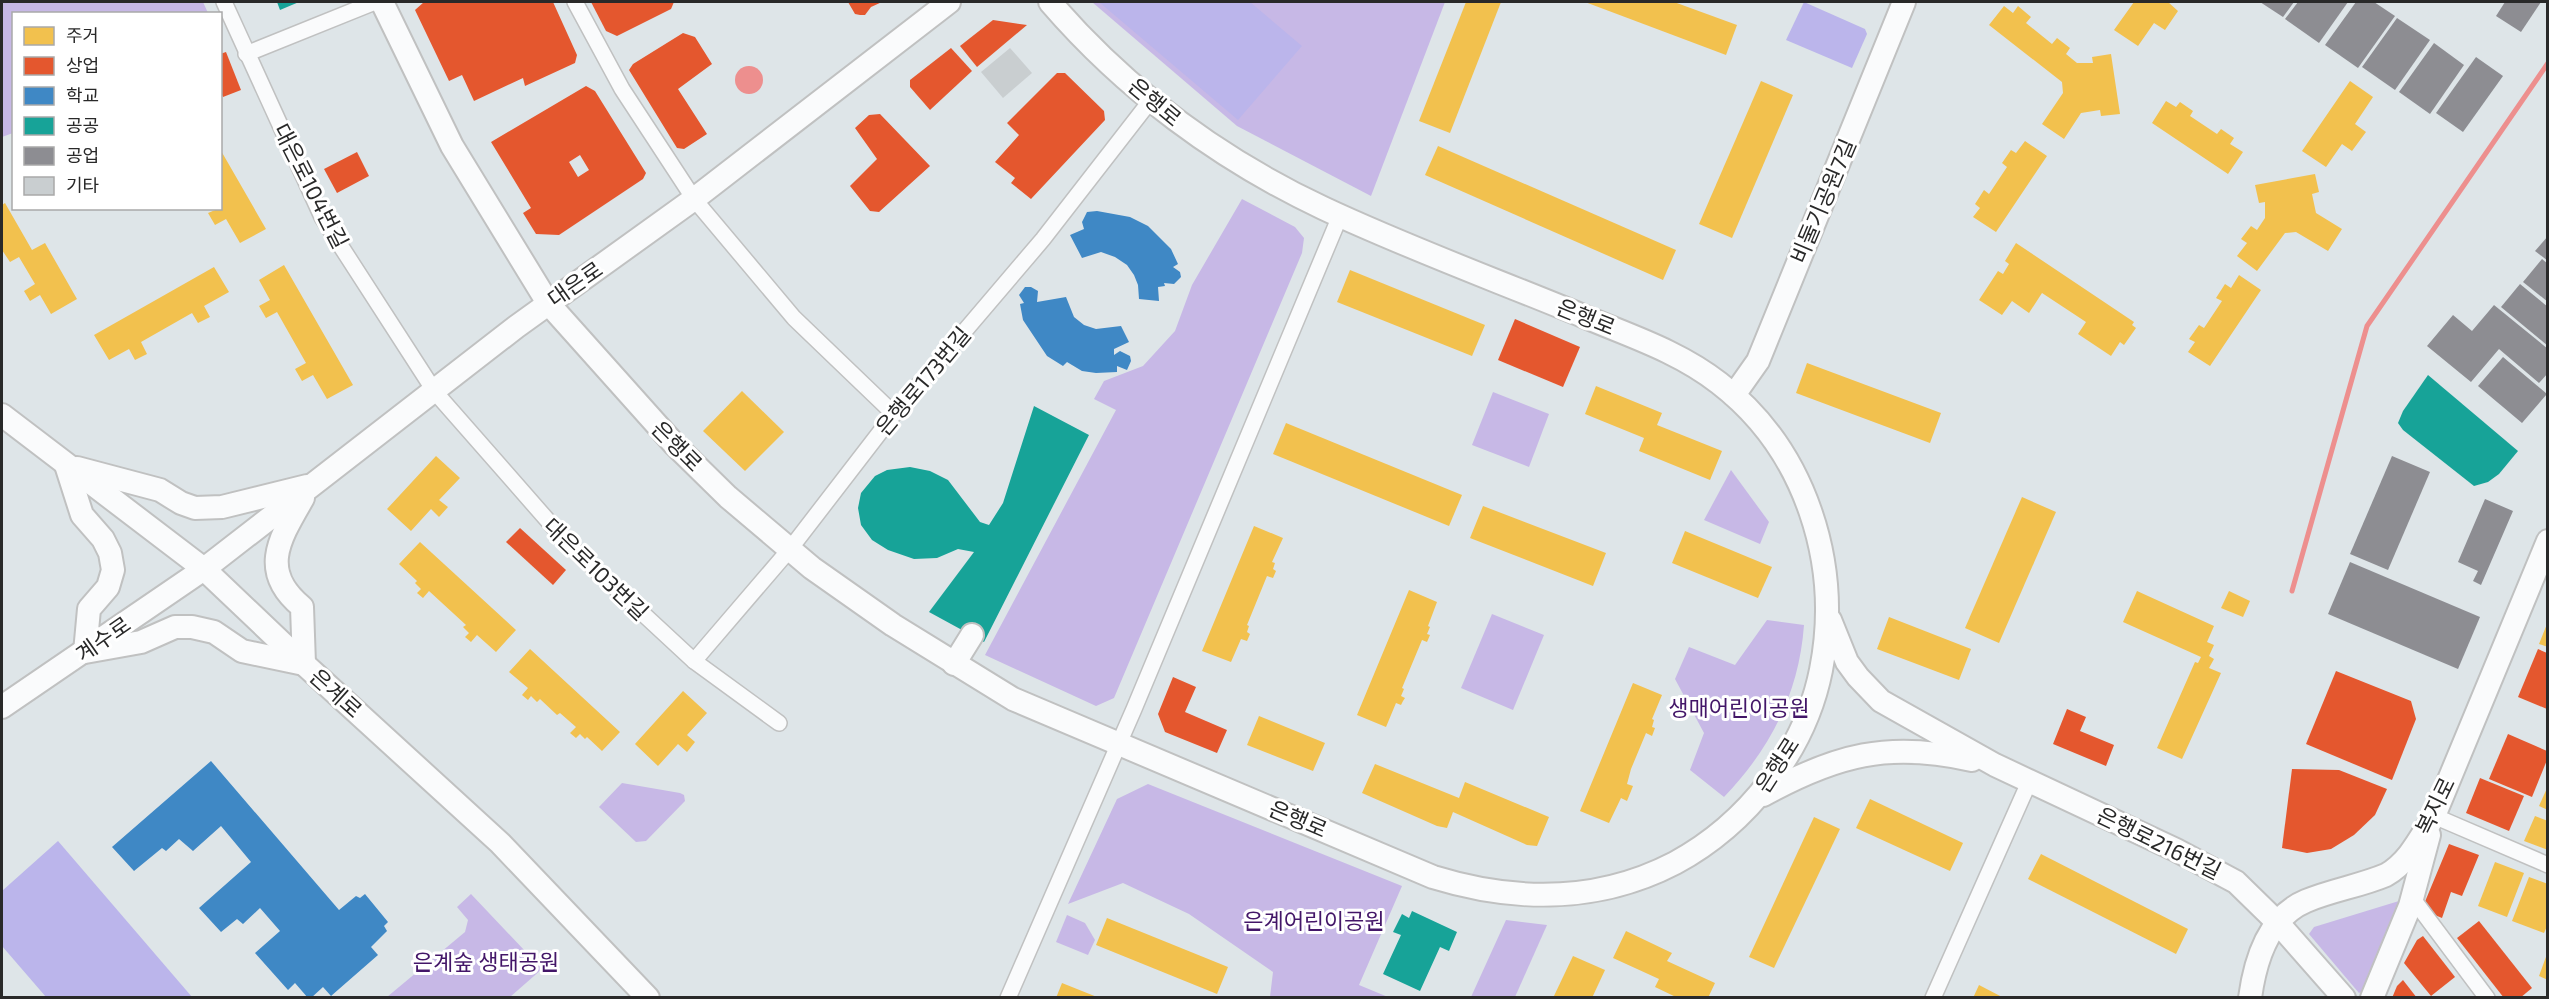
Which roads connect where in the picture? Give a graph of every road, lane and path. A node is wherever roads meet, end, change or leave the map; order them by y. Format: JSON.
{"nodes":[{"id":1,"x":224,"y":2,"type":"edge"},
{"id":2,"x":375,"y":2,"type":"edge"},
{"id":3,"x":382,"y":2,"type":"edge"},
{"id":4,"x":575,"y":2,"type":"edge"},
{"id":5,"x":949,"y":2,"type":"edge"},
{"id":6,"x":1050,"y":2,"type":"edge"},
{"id":7,"x":1904,"y":2,"type":"edge"},
{"id":8,"x":246,"y":54,"type":"junction"},
{"id":9,"x":1151,"y":100,"type":"junction"},
{"id":10,"x":694,"y":199,"type":"junction"},
{"id":11,"x":1340,"y":216,"type":"junction"},
{"id":12,"x":548,"y":303,"type":"junction"},
{"id":13,"x":435,"y":392,"type":"junction"},
{"id":14,"x":1734,"y":395,"type":"junction"},
{"id":15,"x":894,"y":414,"type":"junction"},
{"id":16,"x":2,"y":415,"type":"edge"},
{"id":17,"x":66,"y":465,"type":"junction"},
{"id":18,"x":311,"y":485,"type":"junction"},
{"id":19,"x":2547,"y":541,"type":"edge"},
{"id":20,"x":790,"y":549,"type":"junction"},
{"id":21,"x":204,"y":569,"type":"junction"},
{"id":22,"x":2542,"y":572,"type":"edge"},
{"id":23,"x":1827,"y":613,"type":"junction"},
{"id":24,"x":972,"y":635,"type":"dead end"},
{"id":25,"x":85,"y":652,"type":"junction"},
{"id":26,"x":694,"y":661,"type":"junction"},
{"id":27,"x":304,"y":664,"type":"junction"},
{"id":28,"x":954,"y":664,"type":"junction"},
{"id":29,"x":2,"y":707,"type":"edge"},
{"id":30,"x":779,"y":723,"type":"dead end"},
{"id":31,"x":1118,"y":745,"type":"junction"},
{"id":32,"x":1995,"y":765,"type":"junction"},
{"id":33,"x":2030,"y":780,"type":"junction"},
{"id":34,"x":1753,"y":801,"type":"junction"},
{"id":35,"x":2434,"y":816,"type":"junction"},
{"id":36,"x":2547,"y":865,"type":"edge"},
{"id":37,"x":2413,"y":898,"type":"junction"},
{"id":38,"x":2277,"y":923,"type":"junction"},
{"id":39,"x":648,"y":998,"type":"edge"},
{"id":40,"x":1008,"y":998,"type":"edge"},
{"id":41,"x":1933,"y":998,"type":"edge"},
{"id":42,"x":2250,"y":998,"type":"edge"},
{"id":43,"x":2344,"y":998,"type":"edge"},
{"id":44,"x":2372,"y":998,"type":"edge"},
{"id":45,"x":2487,"y":998,"type":"edge"}],
"edges":[{"from":1,"to":8,"type":"street","name":"대은로104번길"},
{"from":2,"to":8,"type":"street"},
{"from":3,"to":12,"type":"street","name":"은행로"},
{"from":4,"to":10,"type":"street"},
{"from":5,"to":10,"type":"street","name":"대은로"},
{"from":6,"to":9,"type":"street","name":"은행로"},
{"from":7,"to":14,"type":"street","name":"비둘기공원7길"},
{"from":8,"to":13,"type":"street","name":"대은로104번길"},
{"from":9,"to":11,"type":"street","name":"은행로"},
{"from":9,"to":15,"type":"street","name":"은행로173번길"},
{"from":10,"to":12,"type":"street","name":"대은로"},
{"from":10,"to":15,"type":"street"},
{"from":11,"to":14,"type":"street","name":"은행로"},
{"from":11,"to":31,"type":"street"},
{"from":12,"to":13,"type":"street","name":"대은로"},
{"from":12,"to":20,"type":"street","name":"은행로"},
{"from":13,"to":18,"type":"street","name":"대은로"},
{"from":13,"to":26,"type":"street","name":"대은로103번길"},
{"from":14,"to":23,"type":"street","name":"은행로"},
{"from":15,"to":20,"type":"street","name":"은행로173번길"},
{"from":16,"to":17,"type":"street","name":"은계로"},
{"from":17,"to":18,"type":"street"},
{"from":17,"to":21,"type":"street","name":"은계로"},
{"from":17,"to":25,"type":"street"},
{"from":18,"to":21,"type":"street","name":"대은로"},
{"from":18,"to":27,"type":"street"},
{"from":19,"to":22,"type":"street","name":"복지로"},
{"from":20,"to":26,"type":"street","name":"은행로173번길"},
{"from":20,"to":28,"type":"street","name":"은행로"},
{"from":21,"to":25,"type":"street","name":"계수로"},
{"from":21,"to":27,"type":"street","name":"은계로"},
{"from":22,"to":35,"type":"street","name":"복지로"},
{"from":23,"to":32,"type":"street"},
{"from":23,"to":34,"type":"street","name":"은행로"},
{"from":24,"to":28,"type":"street"},
{"from":25,"to":27,"type":"street"},
{"from":25,"to":29,"type":"street","name":"계수로"},
{"from":26,"to":30,"type":"street","name":"대은로103번길"},
{"from":27,"to":39,"type":"street","name":"은계로"},
{"from":28,"to":31,"type":"street","name":"은행로"},
{"from":31,"to":34,"type":"street","name":"은행로"},
{"from":31,"to":40,"type":"street"},
{"from":32,"to":33,"type":"street","name":"은행로216번길"},
{"from":32,"to":34,"type":"street"},
{"from":33,"to":38,"type":"street","name":"은행로216번길"},
{"from":33,"to":41,"type":"street"},
{"from":35,"to":36,"type":"street"},
{"from":35,"to":37,"type":"street"},
{"from":35,"to":38,"type":"street","name":"복지로"},
{"from":37,"to":44,"type":"street"},
{"from":37,"to":45,"type":"street"},
{"from":38,"to":42,"type":"street","name":"복지로"},
{"from":38,"to":43,"type":"street","name":"은행로216번길"}]}
